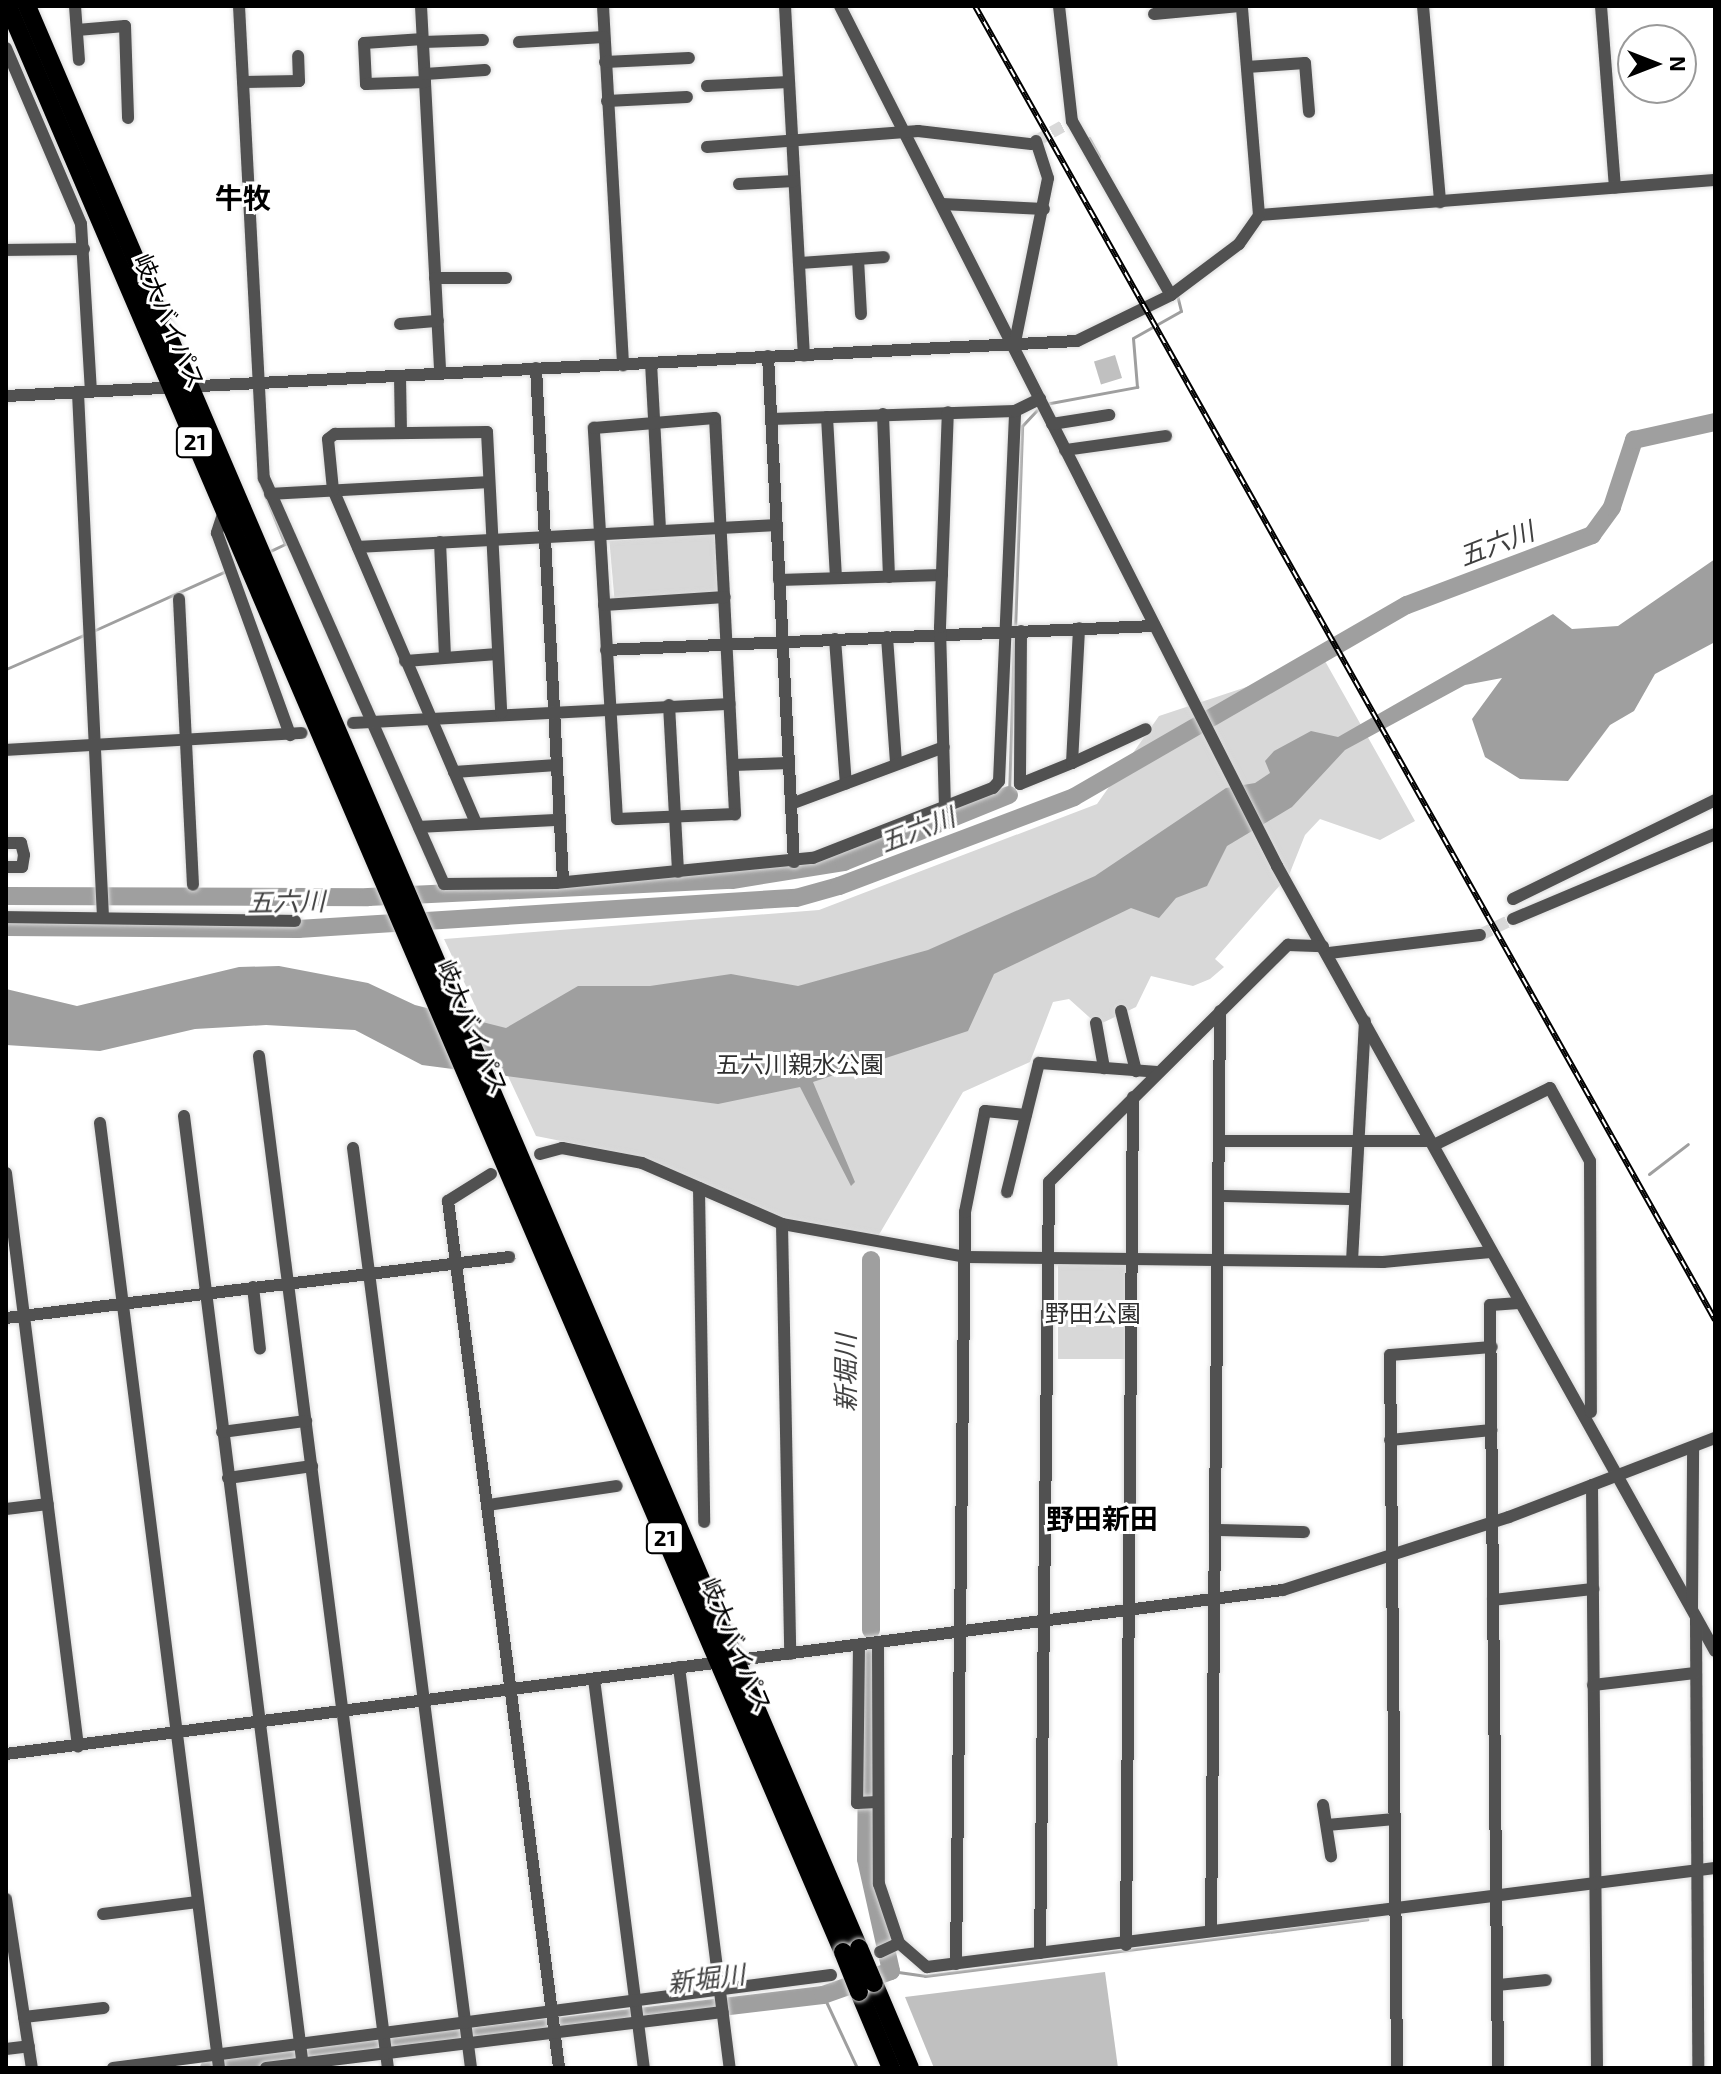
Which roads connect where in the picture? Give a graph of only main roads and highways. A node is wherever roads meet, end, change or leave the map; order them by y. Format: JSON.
{"nodes":[{"id":1,"x":8,"y":6,"type":"edge"},
{"id":2,"x":27,"y":6,"type":"edge"},
{"id":3,"x":182,"y":387,"type":"junction"},
{"id":4,"x":391,"y":876,"type":"junction"},
{"id":5,"x":866,"y":1988,"type":"junction"},
{"id":6,"x":891,"y":2068,"type":"edge"},
{"id":7,"x":910,"y":2068,"type":"edge"}],
"edges":[{"from":1,"to":3,"type":"highway","name":"岐大バイパス","number":"21"},
{"from":2,"to":3,"type":"highway","name":"岐大バイパス","number":"21"},
{"from":3,"to":4,"type":"highway","name":"岐大バイパス","number":"21"},
{"from":3,"to":4,"type":"highway","name":"岐大バイパス","number":"21"},
{"from":4,"to":5,"type":"highway","name":"岐大バイパス","number":"21","bridge":true},
{"from":5,"to":6,"type":"highway","name":"岐大バイパス","number":"21"},
{"from":5,"to":7,"type":"highway","name":"岐大バイパス","number":"21"}]}
